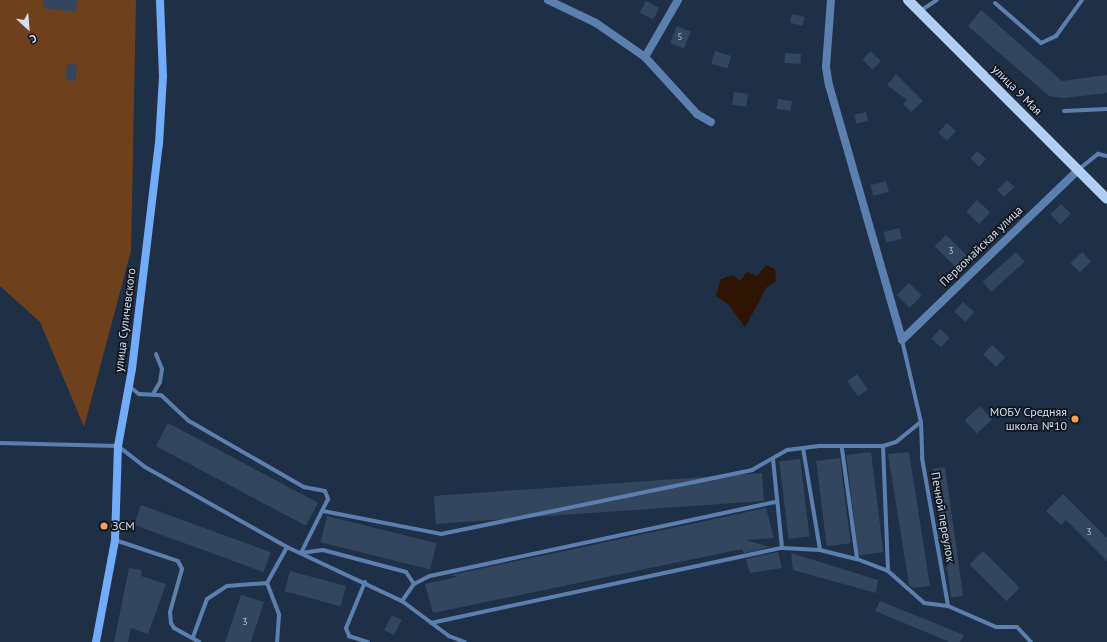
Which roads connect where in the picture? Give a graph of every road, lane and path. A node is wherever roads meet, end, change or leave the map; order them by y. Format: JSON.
{"nodes":[{"id":1,"x":160,"y":0,"type":"edge"},
{"id":2,"x":548,"y":0,"type":"edge"},
{"id":3,"x":678,"y":0,"type":"edge"},
{"id":4,"x":831,"y":0,"type":"edge"},
{"id":5,"x":908,"y":0,"type":"edge"},
{"id":6,"x":937,"y":0,"type":"edge"},
{"id":7,"x":1082,"y":0,"type":"edge"},
{"id":8,"x":994,"y":2,"type":"dead end"},
{"id":9,"x":920,"y":11,"type":"junction"},
{"id":10,"x":645,"y":56,"type":"junction"},
{"id":11,"x":1107,"y":109,"type":"edge"},
{"id":12,"x":1064,"y":111,"type":"dead end"},
{"id":13,"x":711,"y":122,"type":"dead end"},
{"id":14,"x":1107,"y":156,"type":"edge"},
{"id":15,"x":1078,"y":170,"type":"junction"},
{"id":16,"x":1107,"y":199,"type":"edge"},
{"id":17,"x":902,"y":340,"type":"junction"},
{"id":18,"x":156,"y":354,"type":"dead end"},
{"id":19,"x":129,"y":385,"type":"junction"},
{"id":20,"x":152,"y":394,"type":"junction"},
{"id":21,"x":921,"y":422,"type":"junction"},
{"id":22,"x":0,"y":443,"type":"edge"},
{"id":23,"x":118,"y":446,"type":"junction"},
{"id":24,"x":882,"y":446,"type":"junction"},
{"id":25,"x":803,"y":448,"type":"junction"},
{"id":26,"x":842,"y":449,"type":"junction"},
{"id":27,"x":773,"y":460,"type":"junction"},
{"id":28,"x":776,"y":502,"type":"junction"},
{"id":29,"x":323,"y":511,"type":"junction"},
{"id":30,"x":115,"y":540,"type":"junction"},
{"id":31,"x":287,"y":547,"type":"junction"},
{"id":32,"x":782,"y":548,"type":"junction"},
{"id":33,"x":820,"y":550,"type":"junction"},
{"id":34,"x":301,"y":553,"type":"junction"},
{"id":35,"x":857,"y":559,"type":"junction"},
{"id":36,"x":888,"y":571,"type":"junction"},
{"id":37,"x":365,"y":582,"type":"junction"},
{"id":38,"x":267,"y":583,"type":"junction"},
{"id":39,"x":414,"y":584,"type":"junction"},
{"id":40,"x":402,"y":602,"type":"junction"},
{"id":41,"x":948,"y":606,"type":"junction"},
{"id":42,"x":431,"y":623,"type":"junction"},
{"id":43,"x":193,"y":637,"type":"junction"},
{"id":44,"x":96,"y":642,"type":"edge"},
{"id":45,"x":199,"y":642,"type":"edge"},
{"id":46,"x":277,"y":642,"type":"edge"},
{"id":47,"x":368,"y":642,"type":"edge"},
{"id":48,"x":465,"y":642,"type":"edge"},
{"id":49,"x":1031,"y":642,"type":"edge"}],
"edges":[{"from":1,"to":19,"type":"street","name":"улица Суличевского"},
{"from":2,"to":10,"type":"street"},
{"from":3,"to":10,"type":"street"},
{"from":4,"to":17,"type":"street"},
{"from":5,"to":9,"type":"main road","name":"улица 9 Мая"},
{"from":6,"to":9,"type":"lane"},
{"from":7,"to":8,"type":"lane"},
{"from":9,"to":15,"type":"main road","name":"улица 9 Мая"},
{"from":10,"to":13,"type":"street"},
{"from":11,"to":12,"type":"lane"},
{"from":14,"to":15,"type":"lane"},
{"from":15,"to":16,"type":"main road","name":"улица 9 Мая"},
{"from":15,"to":17,"type":"street","name":"Первомайская улица"},
{"from":17,"to":21,"type":"lane","name":"Печной переулок"},
{"from":18,"to":20,"type":"lane"},
{"from":19,"to":20,"type":"lane"},
{"from":19,"to":23,"type":"street","name":"улица Суличевского"},
{"from":20,"to":29,"type":"lane"},
{"from":21,"to":24,"type":"lane"},
{"from":21,"to":41,"type":"lane","name":"Печной переулок"},
{"from":22,"to":23,"type":"lane"},
{"from":23,"to":30,"type":"street","name":"улица Суличевского"},
{"from":23,"to":31,"type":"lane"},
{"from":24,"to":26,"type":"lane"},
{"from":24,"to":36,"type":"lane"},
{"from":25,"to":26,"type":"lane"},
{"from":25,"to":27,"type":"lane"},
{"from":25,"to":33,"type":"lane"},
{"from":26,"to":35,"type":"lane"},
{"from":27,"to":28,"type":"lane"},
{"from":27,"to":29,"type":"lane"},
{"from":28,"to":32,"type":"lane"},
{"from":28,"to":39,"type":"lane"},
{"from":29,"to":34,"type":"lane"},
{"from":30,"to":43,"type":"lane"},
{"from":30,"to":44,"type":"street","name":"улица Суличевского"},
{"from":31,"to":34,"type":"lane"},
{"from":31,"to":38,"type":"lane"},
{"from":32,"to":33,"type":"lane"},
{"from":32,"to":42,"type":"lane"},
{"from":33,"to":35,"type":"lane"},
{"from":34,"to":37,"type":"lane"},
{"from":34,"to":39,"type":"lane"},
{"from":35,"to":36,"type":"lane"},
{"from":36,"to":41,"type":"lane"},
{"from":37,"to":40,"type":"lane"},
{"from":37,"to":47,"type":"lane"},
{"from":38,"to":43,"type":"lane"},
{"from":38,"to":46,"type":"lane"},
{"from":39,"to":40,"type":"lane"},
{"from":40,"to":42,"type":"lane"},
{"from":41,"to":49,"type":"lane"},
{"from":42,"to":48,"type":"lane"},
{"from":43,"to":45,"type":"lane"}]}
